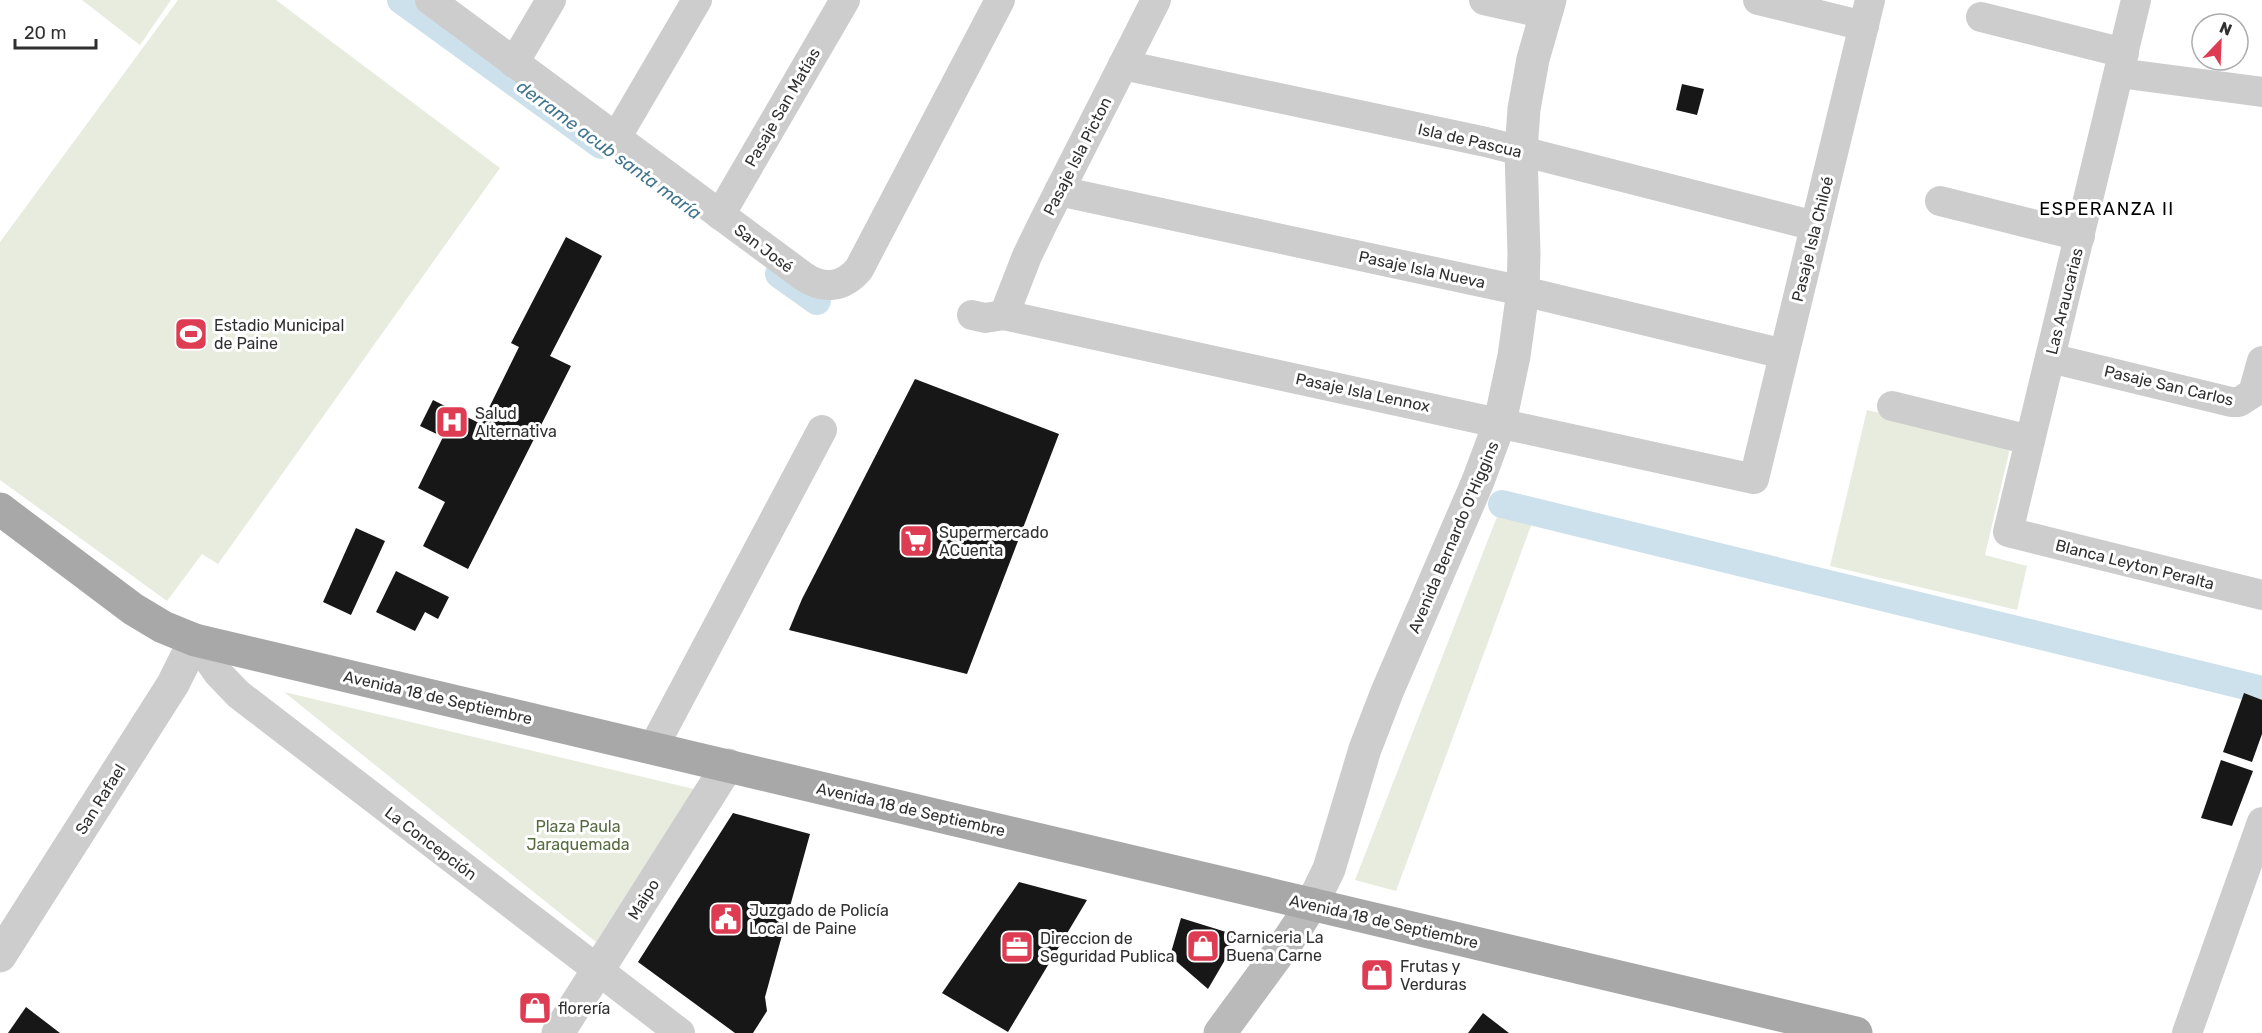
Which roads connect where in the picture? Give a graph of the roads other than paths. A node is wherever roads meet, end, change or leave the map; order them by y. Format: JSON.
{"nodes":[{"id":1,"x":430,"y":0,"type":"edge"},
{"id":2,"x":551,"y":0,"type":"edge"},
{"id":3,"x":697,"y":0,"type":"edge"},
{"id":4,"x":845,"y":0,"type":"edge"},
{"id":5,"x":1000,"y":0,"type":"edge"},
{"id":6,"x":1156,"y":0,"type":"edge"},
{"id":7,"x":1484,"y":0,"type":"edge"},
{"id":8,"x":1758,"y":0,"type":"edge"},
{"id":9,"x":2136,"y":0,"type":"edge"},
{"id":10,"x":1548,"y":7,"type":"edge"},
{"id":11,"x":1867,"y":13,"type":"edge"},
{"id":12,"x":1981,"y":17,"type":"dead end"},
{"id":13,"x":514,"y":63,"type":"junction"},
{"id":14,"x":2121,"y":63,"type":"junction"},
{"id":15,"x":1123,"y":64,"type":"junction"},
{"id":16,"x":2262,"y":92,"type":"edge"},
{"id":17,"x":616,"y":138,"type":"junction"},
{"id":18,"x":1521,"y":151,"type":"junction"},
{"id":19,"x":1059,"y":191,"type":"junction"},
{"id":20,"x":1940,"y":201,"type":"dead end"},
{"id":21,"x":720,"y":215,"type":"junction"},
{"id":22,"x":1815,"y":226,"type":"junction"},
{"id":23,"x":2080,"y":236,"type":"junction"},
{"id":24,"x":1522,"y":291,"type":"junction"},
{"id":25,"x":972,"y":315,"type":"dead end"},
{"id":26,"x":1004,"y":315,"type":"junction"},
{"id":27,"x":1784,"y":354,"type":"junction"},
{"id":28,"x":2050,"y":358,"type":"junction"},
{"id":29,"x":2262,"y":361,"type":"edge"},
{"id":30,"x":1892,"y":406,"type":"dead end"},
{"id":31,"x":1500,"y":422,"type":"junction"},
{"id":32,"x":822,"y":430,"type":"dead end"},
{"id":33,"x":2030,"y":440,"type":"junction"},
{"id":34,"x":1754,"y":479,"type":"joint"},
{"id":35,"x":0,"y":509,"type":"edge"},
{"id":36,"x":2008,"y":532,"type":"joint"},
{"id":37,"x":2262,"y":595,"type":"edge"},
{"id":38,"x":195,"y":640,"type":"junction"},
{"id":39,"x":653,"y":748,"type":"junction"},
{"id":40,"x":728,"y":765,"type":"junction"},
{"id":41,"x":2262,"y":822,"type":"edge"},
{"id":42,"x":1312,"y":904,"type":"junction"},
{"id":43,"x":0,"y":956,"type":"edge"},
{"id":44,"x":597,"y":971,"type":"junction"},
{"id":45,"x":558,"y":1033,"type":"edge"},
{"id":46,"x":680,"y":1033,"type":"edge"},
{"id":47,"x":1220,"y":1033,"type":"edge"},
{"id":48,"x":1856,"y":1033,"type":"edge"},
{"id":49,"x":2187,"y":1033,"type":"edge"}],
"edges":[{"from":1,"to":13,"type":"street","name":"San José"},
{"from":2,"to":13,"type":"street"},
{"from":3,"to":17,"type":"street"},
{"from":4,"to":21,"type":"street","name":"Pasaje San Matías"},
{"from":5,"to":21,"type":"street","name":"San José"},
{"from":6,"to":15,"type":"street","name":"Pasaje Isla Picton"},
{"from":7,"to":10,"type":"street"},
{"from":8,"to":11,"type":"street"},
{"from":9,"to":14,"type":"street","name":"Las Araucarias"},
{"from":10,"to":18,"type":"street","name":"Avenida Bernardo O'Higgins"},
{"from":11,"to":22,"type":"street","name":"Pasaje Isla Chiloé"},
{"from":12,"to":14,"type":"street"},
{"from":13,"to":17,"type":"street","name":"San José"},
{"from":14,"to":16,"type":"street"},
{"from":14,"to":23,"type":"street","name":"Las Araucarias"},
{"from":15,"to":18,"type":"street","name":"Isla de Pascua"},
{"from":15,"to":19,"type":"street","name":"Pasaje Isla Picton"},
{"from":17,"to":21,"type":"street","name":"San José"},
{"from":18,"to":22,"type":"street","name":"Isla de Pascua"},
{"from":18,"to":24,"type":"street","name":"Avenida Bernardo O'Higgins"},
{"from":19,"to":24,"type":"street","name":"Pasaje Isla Nueva"},
{"from":19,"to":26,"type":"street","name":"Pasaje Isla Picton"},
{"from":20,"to":23,"type":"street"},
{"from":22,"to":27,"type":"street","name":"Pasaje Isla Chiloé"},
{"from":23,"to":28,"type":"street","name":"Las Araucarias"},
{"from":24,"to":27,"type":"street","name":"Pasaje Isla Nueva"},
{"from":24,"to":31,"type":"street","name":"Avenida Bernardo O'Higgins"},
{"from":25,"to":26,"type":"street","name":"Pasaje Isla Lennox"},
{"from":26,"to":31,"type":"street","name":"Pasaje Isla Lennox"},
{"from":27,"to":34,"type":"street","name":"Pasaje Isla Chiloé"},
{"from":28,"to":29,"type":"street","name":"Pasaje San Carlos"},
{"from":28,"to":33,"type":"street","name":"Las Araucarias"},
{"from":30,"to":33,"type":"street"},
{"from":31,"to":34,"type":"street","name":"Pasaje Isla Lennox"},
{"from":31,"to":42,"type":"street","name":"Avenida Bernardo O'Higgins"},
{"from":32,"to":39,"type":"street"},
{"from":33,"to":36,"type":"street","name":"Las Araucarias"},
{"from":35,"to":38,"type":"main road","name":"Avenida 18 de Septiembre"},
{"from":36,"to":37,"type":"street","name":"Blanca Leyton Peralta"},
{"from":38,"to":39,"type":"main road","name":"Avenida 18 de Septiembre"},
{"from":38,"to":43,"type":"street","name":"San Rafael"},
{"from":38,"to":44,"type":"street","name":"La Concepción"},
{"from":39,"to":40,"type":"main road","name":"Avenida 18 de Septiembre"},
{"from":40,"to":42,"type":"main road","name":"Avenida 18 de Septiembre"},
{"from":40,"to":44,"type":"street","name":"Maipo"},
{"from":41,"to":49,"type":"street"},
{"from":42,"to":47,"type":"main road","name":"Avenida Bernardo O'Higgins"},
{"from":42,"to":48,"type":"main road","name":"Avenida 18 de Septiembre"},
{"from":44,"to":45,"type":"street","name":"Maipo"},
{"from":44,"to":46,"type":"street","name":"La Concepción"}]}
